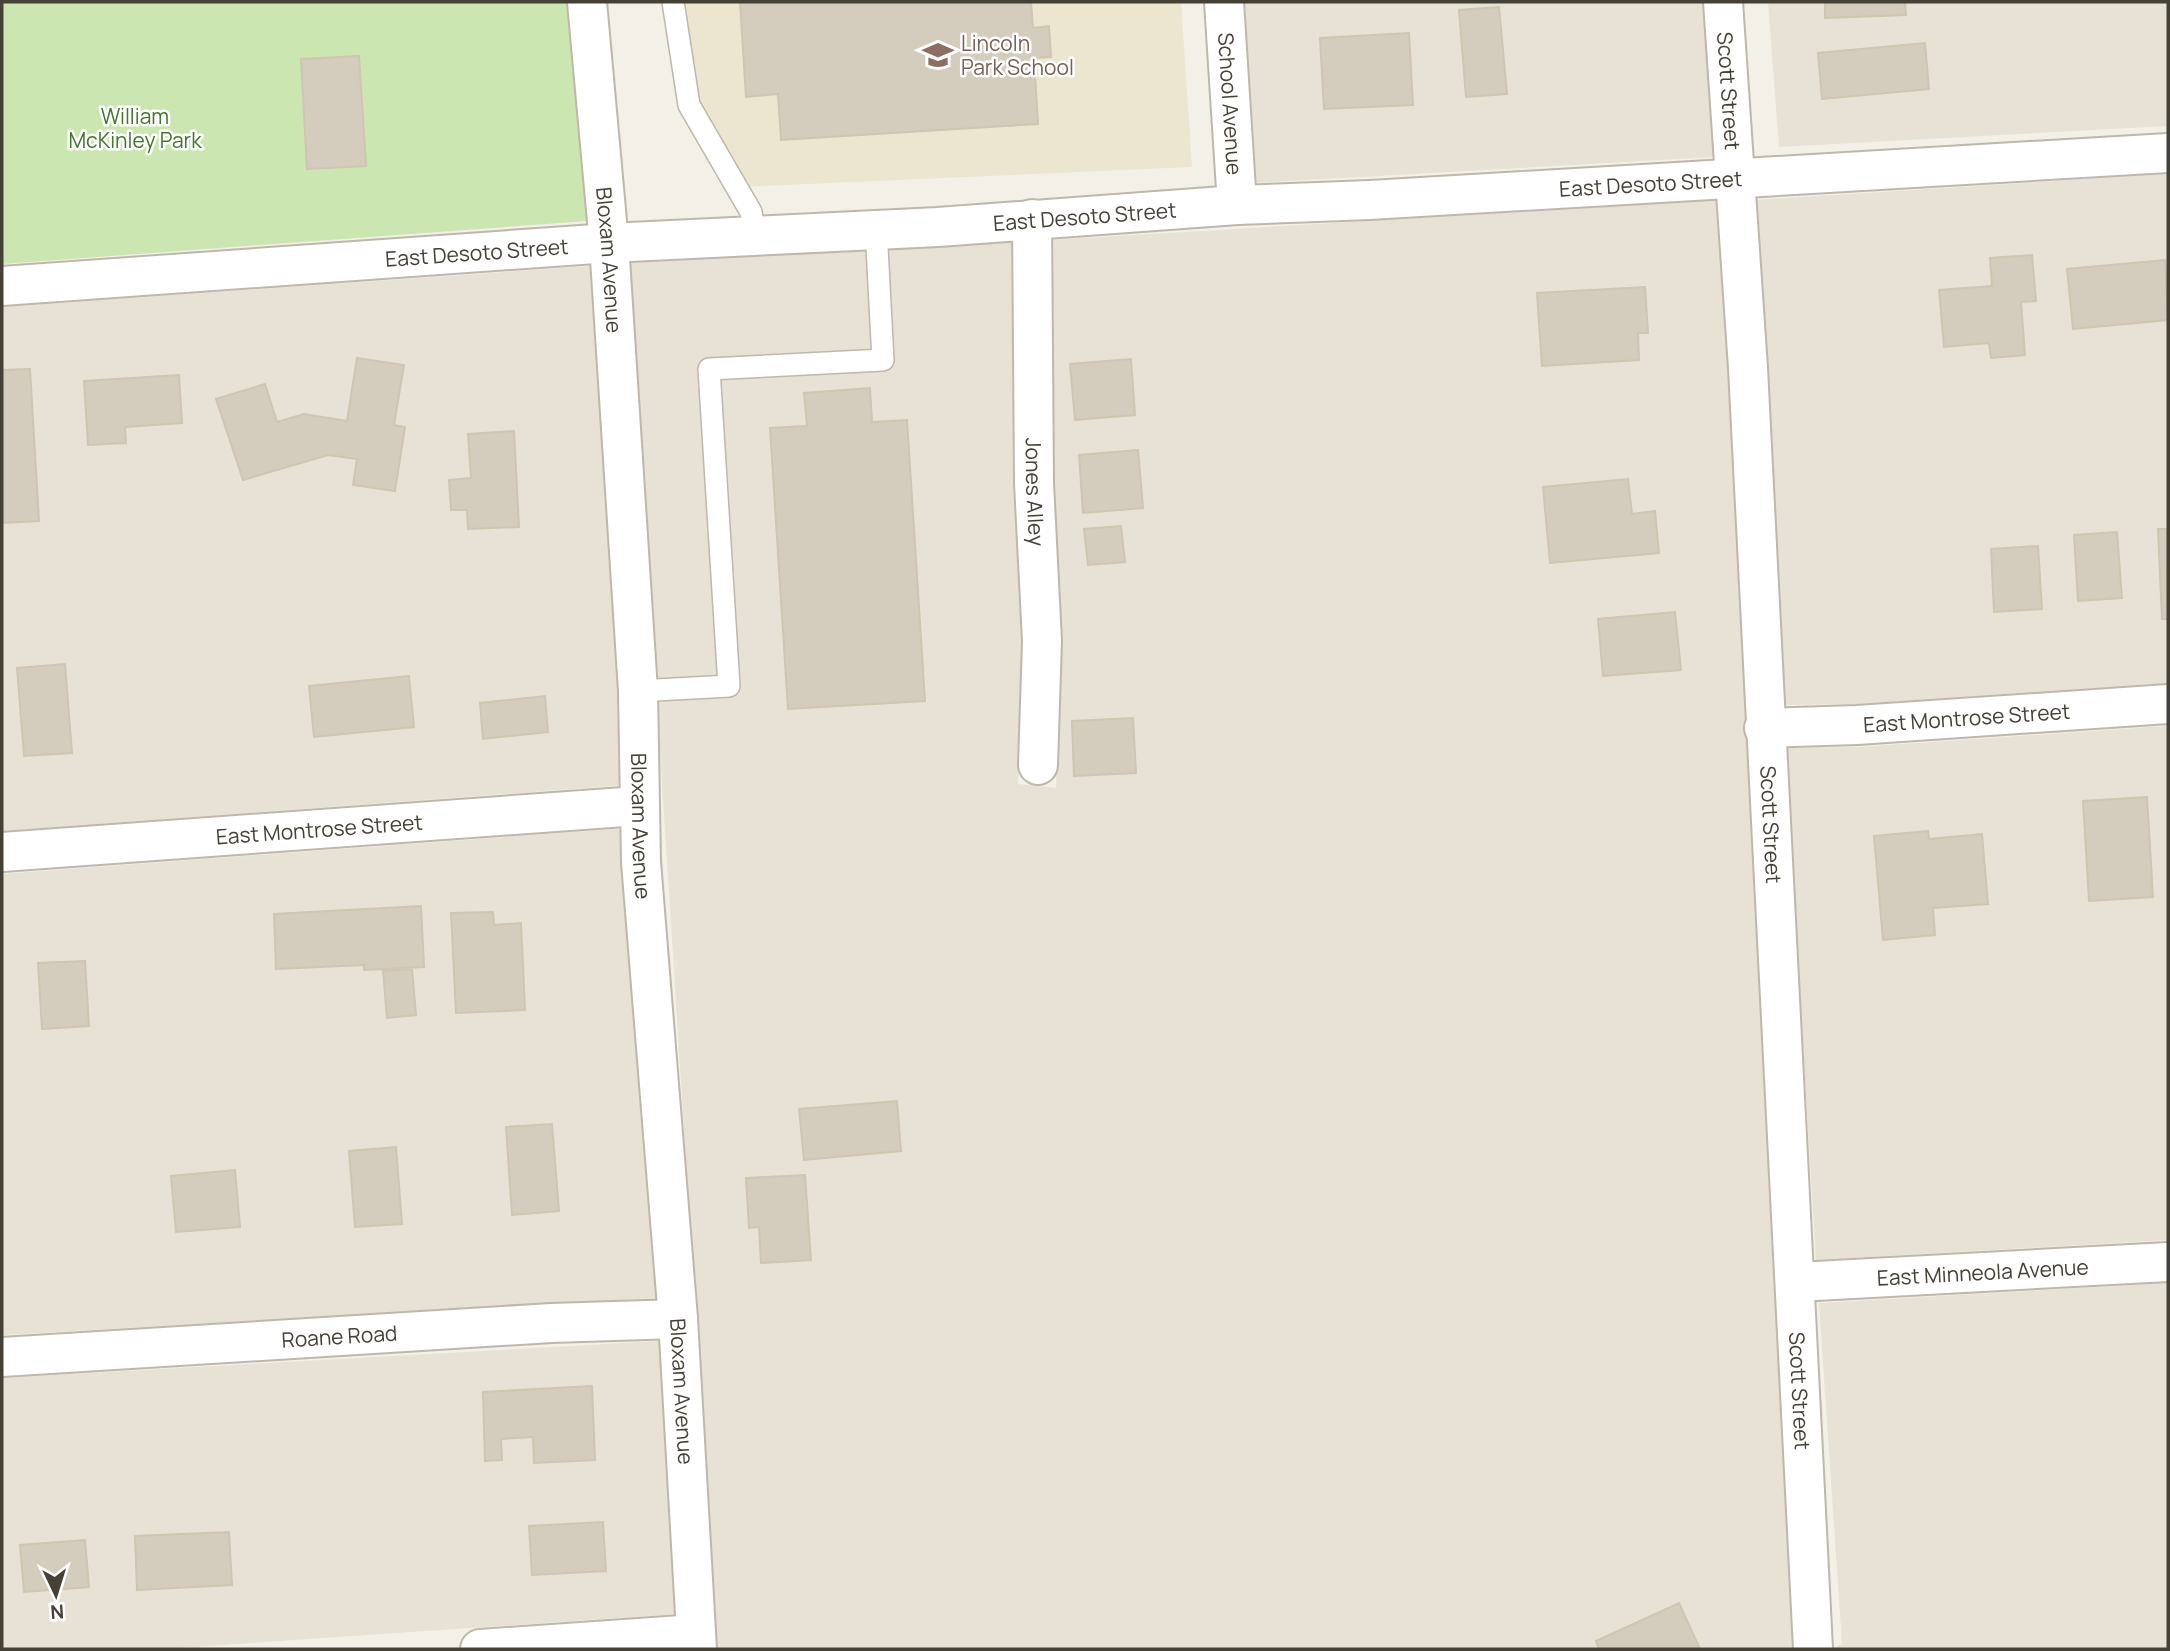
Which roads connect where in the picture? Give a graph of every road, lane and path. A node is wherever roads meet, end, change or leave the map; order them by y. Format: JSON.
{"nodes":[{"id":1,"x":587,"y":2,"type":"edge"},
{"id":2,"x":673,"y":2,"type":"edge"},
{"id":3,"x":1224,"y":2,"type":"edge"},
{"id":4,"x":1723,"y":2,"type":"edge"},
{"id":5,"x":2168,"y":153,"type":"edge"},
{"id":6,"x":1735,"y":179,"type":"junction"},
{"id":7,"x":1237,"y":205,"type":"junction"},
{"id":8,"x":1032,"y":219,"type":"junction"},
{"id":9,"x":876,"y":228,"type":"junction"},
{"id":10,"x":755,"y":235,"type":"junction"},
{"id":11,"x":609,"y":243,"type":"junction"},
{"id":12,"x":2,"y":286,"type":"edge"},
{"id":13,"x":638,"y":691,"type":"junction"},
{"id":14,"x":2168,"y":704,"type":"edge"},
{"id":15,"x":1764,"y":728,"type":"junction"},
{"id":16,"x":1038,"y":765,"type":"dead end"},
{"id":17,"x":638,"y":806,"type":"junction"},
{"id":18,"x":2,"y":852,"type":"edge"},
{"id":19,"x":2168,"y":1262,"type":"edge"},
{"id":20,"x":1797,"y":1282,"type":"junction"},
{"id":21,"x":678,"y":1319,"type":"junction"},
{"id":22,"x":2,"y":1357,"type":"edge"},
{"id":23,"x":697,"y":1642,"type":"edge"},
{"id":24,"x":480,"y":1649,"type":"edge"},
{"id":25,"x":1813,"y":1649,"type":"edge"}],
"edges":[{"from":1,"to":11,"type":"street","name":"Bloxam Avenue"},
{"from":2,"to":10,"type":"lane"},
{"from":3,"to":7,"type":"street","name":"School Avenue"},
{"from":4,"to":6,"type":"street","name":"Scott Street"},
{"from":5,"to":6,"type":"street","name":"East Desoto Street"},
{"from":6,"to":7,"type":"street","name":"East Desoto Street"},
{"from":6,"to":15,"type":"street","name":"Scott Street"},
{"from":7,"to":8,"type":"street","name":"East Desoto Street"},
{"from":8,"to":9,"type":"street","name":"East Desoto Street"},
{"from":8,"to":16,"type":"street","name":"Jones Alley"},
{"from":9,"to":10,"type":"street","name":"East Desoto Street"},
{"from":9,"to":13,"type":"lane"},
{"from":10,"to":11,"type":"street","name":"East Desoto Street"},
{"from":11,"to":12,"type":"street","name":"East Desoto Street"},
{"from":11,"to":13,"type":"street","name":"Bloxam Avenue"},
{"from":13,"to":17,"type":"street","name":"Bloxam Avenue"},
{"from":14,"to":15,"type":"street","name":"East Montrose Street"},
{"from":15,"to":20,"type":"street","name":"Scott Street"},
{"from":17,"to":18,"type":"street","name":"East Montrose Street"},
{"from":17,"to":21,"type":"street","name":"Bloxam Avenue"},
{"from":19,"to":20,"type":"street","name":"East Minneola Avenue"},
{"from":20,"to":25,"type":"street","name":"Scott Street"},
{"from":21,"to":22,"type":"street","name":"Roane Road"},
{"from":21,"to":23,"type":"street","name":"Bloxam Avenue"},
{"from":23,"to":24,"type":"street"}]}
